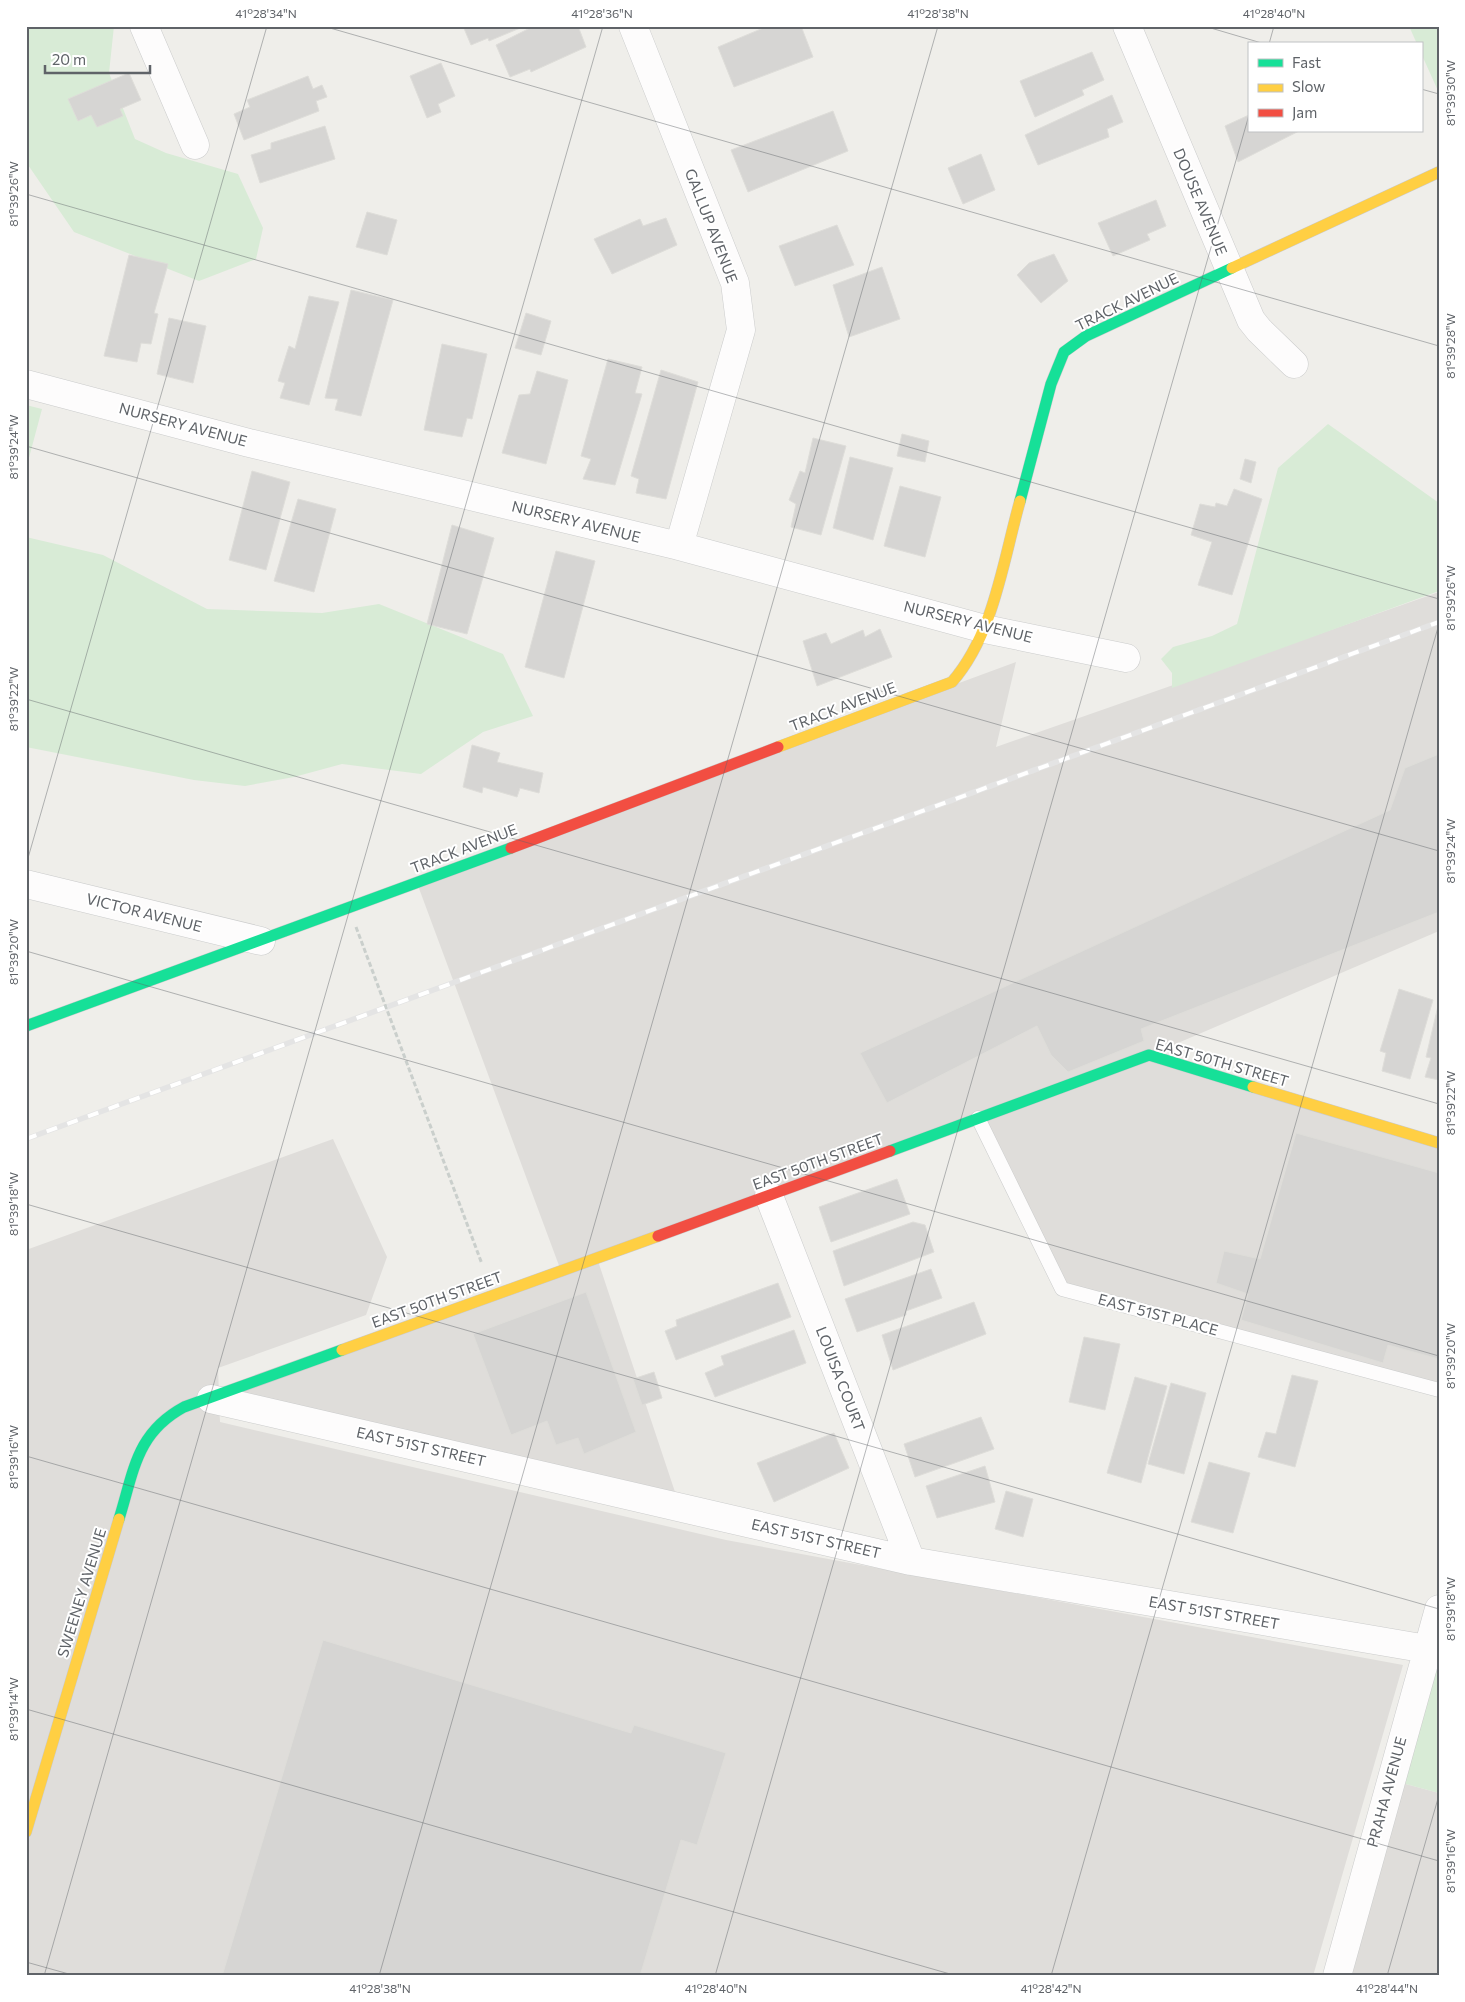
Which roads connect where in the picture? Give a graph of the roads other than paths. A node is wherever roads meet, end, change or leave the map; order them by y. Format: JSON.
{"nodes":[{"id":1,"x":144,"y":26,"type":"edge"},
{"id":2,"x":633,"y":26,"type":"edge"},
{"id":3,"x":1127,"y":26,"type":"edge"},
{"id":4,"x":195,"y":145,"type":"dead end"},
{"id":5,"x":1439,"y":172,"type":"edge"},
{"id":6,"x":1229,"y":270,"type":"junction"},
{"id":7,"x":1294,"y":364,"type":"dead end"},
{"id":8,"x":26,"y":384,"type":"edge"},
{"id":9,"x":679,"y":546,"type":"junction"},
{"id":10,"x":985,"y":629,"type":"junction"},
{"id":11,"x":1126,"y":658,"type":"dead end"},
{"id":12,"x":26,"y":884,"type":"edge"},
{"id":13,"x":261,"y":941,"type":"junction"},
{"id":14,"x":26,"y":1026,"type":"edge"},
{"id":15,"x":978,"y":1118,"type":"junction"},
{"id":16,"x":1439,"y":1143,"type":"edge"},
{"id":17,"x":769,"y":1196,"type":"junction"},
{"id":18,"x":1439,"y":1390,"type":"edge"},
{"id":19,"x":211,"y":1399,"type":"junction"},
{"id":20,"x":911,"y":1561,"type":"junction"},
{"id":21,"x":1439,"y":1609,"type":"edge"},
{"id":22,"x":1427,"y":1649,"type":"junction"},
{"id":23,"x":26,"y":1832,"type":"edge"},
{"id":24,"x":1337,"y":1976,"type":"edge"}],
"edges":[{"from":1,"to":4,"type":"street"},
{"from":2,"to":9,"type":"street","name":"GALLUP AVENUE"},
{"from":3,"to":6,"type":"street","name":"DOUSE AVENUE"},
{"from":5,"to":6,"type":"street","name":"TRACK AVENUE"},
{"from":6,"to":7,"type":"street","name":"DOUSE AVENUE"},
{"from":6,"to":10,"type":"street","name":"TRACK AVENUE"},
{"from":8,"to":9,"type":"street","name":"NURSERY AVENUE"},
{"from":9,"to":10,"type":"street","name":"NURSERY AVENUE"},
{"from":10,"to":11,"type":"street","name":"NURSERY AVENUE"},
{"from":10,"to":13,"type":"street","name":"TRACK AVENUE"},
{"from":12,"to":13,"type":"street","name":"VICTOR AVENUE"},
{"from":13,"to":14,"type":"street","name":"TRACK AVENUE"},
{"from":15,"to":16,"type":"street","name":"EAST 50TH STREET"},
{"from":15,"to":17,"type":"street","name":"EAST 50TH STREET"},
{"from":15,"to":18,"type":"lane","name":"EAST 51ST PLACE"},
{"from":17,"to":19,"type":"street","name":"EAST 50TH STREET"},
{"from":17,"to":20,"type":"street","name":"LOUISA COURT"},
{"from":19,"to":20,"type":"street","name":"EAST 51ST STREET"},
{"from":19,"to":23,"type":"street","name":"SWEENEY AVENUE"},
{"from":20,"to":22,"type":"street","name":"EAST 51ST STREET"},
{"from":21,"to":22,"type":"street","name":"PRAHA AVENUE"},
{"from":22,"to":24,"type":"street","name":"PRAHA AVENUE"}]}
